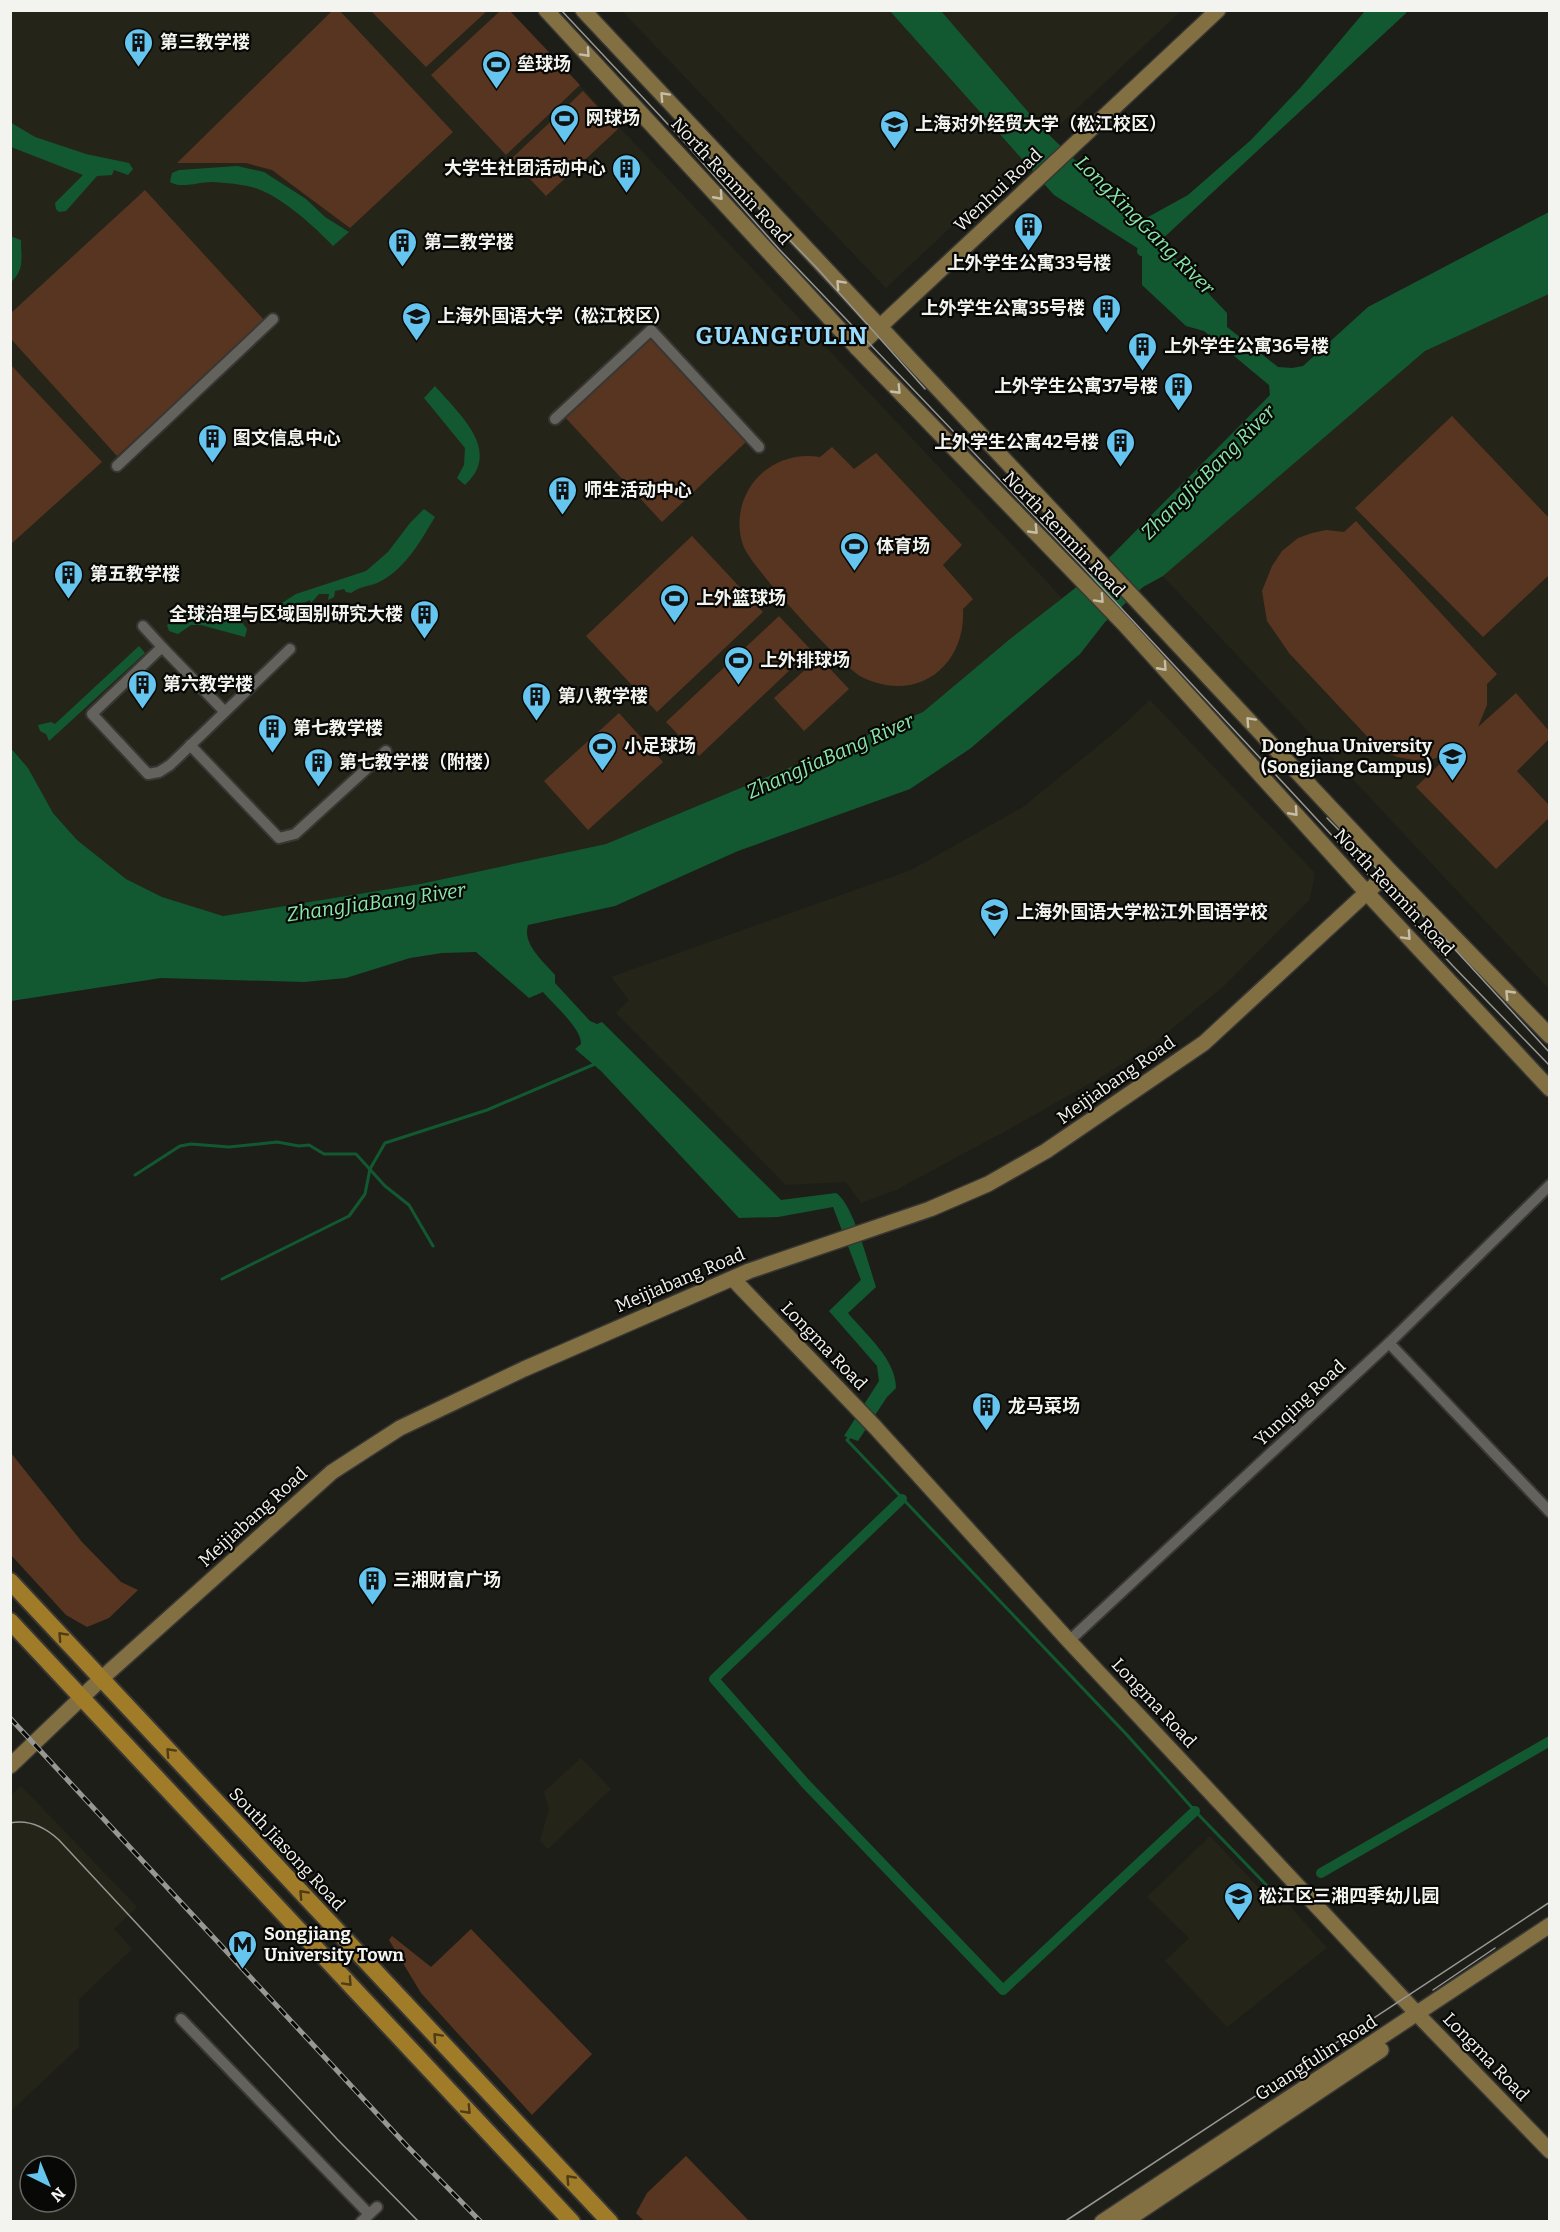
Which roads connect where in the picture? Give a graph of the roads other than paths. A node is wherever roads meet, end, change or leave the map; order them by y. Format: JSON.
{"nodes":[{"id":1,"x":546,"y":10,"type":"edge"},
{"id":2,"x":583,"y":10,"type":"edge"},
{"id":3,"x":1218,"y":10,"type":"edge"},
{"id":4,"x":273,"y":319,"type":"dead end"},
{"id":5,"x":880,"y":326,"type":"junction"},
{"id":6,"x":857,"y":348,"type":"junction"},
{"id":7,"x":555,"y":419,"type":"dead end"},
{"id":8,"x":759,"y":447,"type":"dead end"},
{"id":9,"x":117,"y":466,"type":"dead end"},
{"id":10,"x":142,"y":626,"type":"dead end"},
{"id":11,"x":162,"y":647,"type":"junction"},
{"id":12,"x":290,"y":649,"type":"dead end"},
{"id":13,"x":225,"y":712,"type":"junction"},
{"id":14,"x":190,"y":746,"type":"junction"},
{"id":15,"x":386,"y":751,"type":"dead end"},
{"id":16,"x":1390,"y":871,"type":"junction"},
{"id":17,"x":1367,"y":893,"type":"junction"},
{"id":18,"x":1550,"y":1036,"type":"edge"},
{"id":19,"x":1550,"y":1089,"type":"edge"},
{"id":20,"x":1550,"y":1185,"type":"edge"},
{"id":21,"x":733,"y":1279,"type":"junction"},
{"id":22,"x":1389,"y":1342,"type":"junction"},
{"id":23,"x":1550,"y":1512,"type":"edge"},
{"id":24,"x":10,"y":1581,"type":"edge"},
{"id":25,"x":10,"y":1621,"type":"edge"},
{"id":26,"x":1069,"y":1641,"type":"junction"},
{"id":27,"x":101,"y":1679,"type":"junction"},
{"id":28,"x":82,"y":1697,"type":"junction"},
{"id":29,"x":10,"y":1766,"type":"edge"},
{"id":30,"x":1550,"y":1925,"type":"edge"},
{"id":31,"x":1550,"y":1938,"type":"edge"},
{"id":32,"x":1421,"y":2018,"type":"junction"},
{"id":33,"x":181,"y":2019,"type":"dead end"},
{"id":34,"x":1550,"y":2151,"type":"edge"},
{"id":35,"x":369,"y":2214,"type":"edge"},
{"id":36,"x":572,"y":2222,"type":"edge"},
{"id":37,"x":610,"y":2222,"type":"edge"},
{"id":38,"x":1102,"y":2222,"type":"edge"},
{"id":39,"x":1124,"y":2222,"type":"edge"}],
"edges":[{"from":1,"to":6,"type":"main road","name":"North Renmin Road","one_way":true},
{"from":5,"to":2,"type":"main road","name":"North Renmin Road","one_way":true},
{"from":3,"to":5,"type":"main road","name":"Wenhui Road"},
{"from":4,"to":9,"type":"street"},
{"from":5,"to":6,"type":"main road","name":"Wenhui Road"},
{"from":16,"to":5,"type":"main road","name":"North Renmin Road","one_way":true},
{"from":6,"to":17,"type":"main road","name":"North Renmin Road","one_way":true},
{"from":7,"to":8,"type":"street"},
{"from":10,"to":11,"type":"street"},
{"from":11,"to":13,"type":"street"},
{"from":11,"to":14,"type":"street"},
{"from":12,"to":13,"type":"street"},
{"from":13,"to":14,"type":"street"},
{"from":14,"to":15,"type":"street"},
{"from":16,"to":17,"type":"main road","name":"Meijiabang Road"},
{"from":18,"to":16,"type":"main road","name":"North Renmin Road","one_way":true},
{"from":17,"to":19,"type":"main road","name":"North Renmin Road","one_way":true},
{"from":17,"to":21,"type":"main road","name":"Meijiabang Road"},
{"from":20,"to":22,"type":"street","name":"Yunqing Road"},
{"from":21,"to":26,"type":"main road","name":"Longma Road"},
{"from":21,"to":27,"type":"main road","name":"Meijiabang Road"},
{"from":22,"to":23,"type":"street"},
{"from":22,"to":26,"type":"street","name":"Yunqing Road"},
{"from":27,"to":24,"type":"main road","name":"South Jiasong Road","one_way":true},
{"from":25,"to":28,"type":"main road"},
{"from":26,"to":32,"type":"main road","name":"Longma Road"},
{"from":27,"to":28,"type":"main road","name":"Meijiabang Road"},
{"from":37,"to":27,"type":"main road","name":"South Jiasong Road","one_way":true},
{"from":28,"to":29,"type":"main road","name":"Meijiabang Road"},
{"from":28,"to":36,"type":"main road","one_way":true},
{"from":30,"to":32,"type":"main road","name":"Guangfulin Road"},
{"from":31,"to":32,"type":"main road","name":"Guangfulin Road"},
{"from":32,"to":34,"type":"main road","name":"Longma Road"},
{"from":32,"to":38,"type":"main road","name":"Guangfulin Road"},
{"from":32,"to":39,"type":"main road","name":"Guangfulin Road"},
{"from":33,"to":35,"type":"street"}]}
